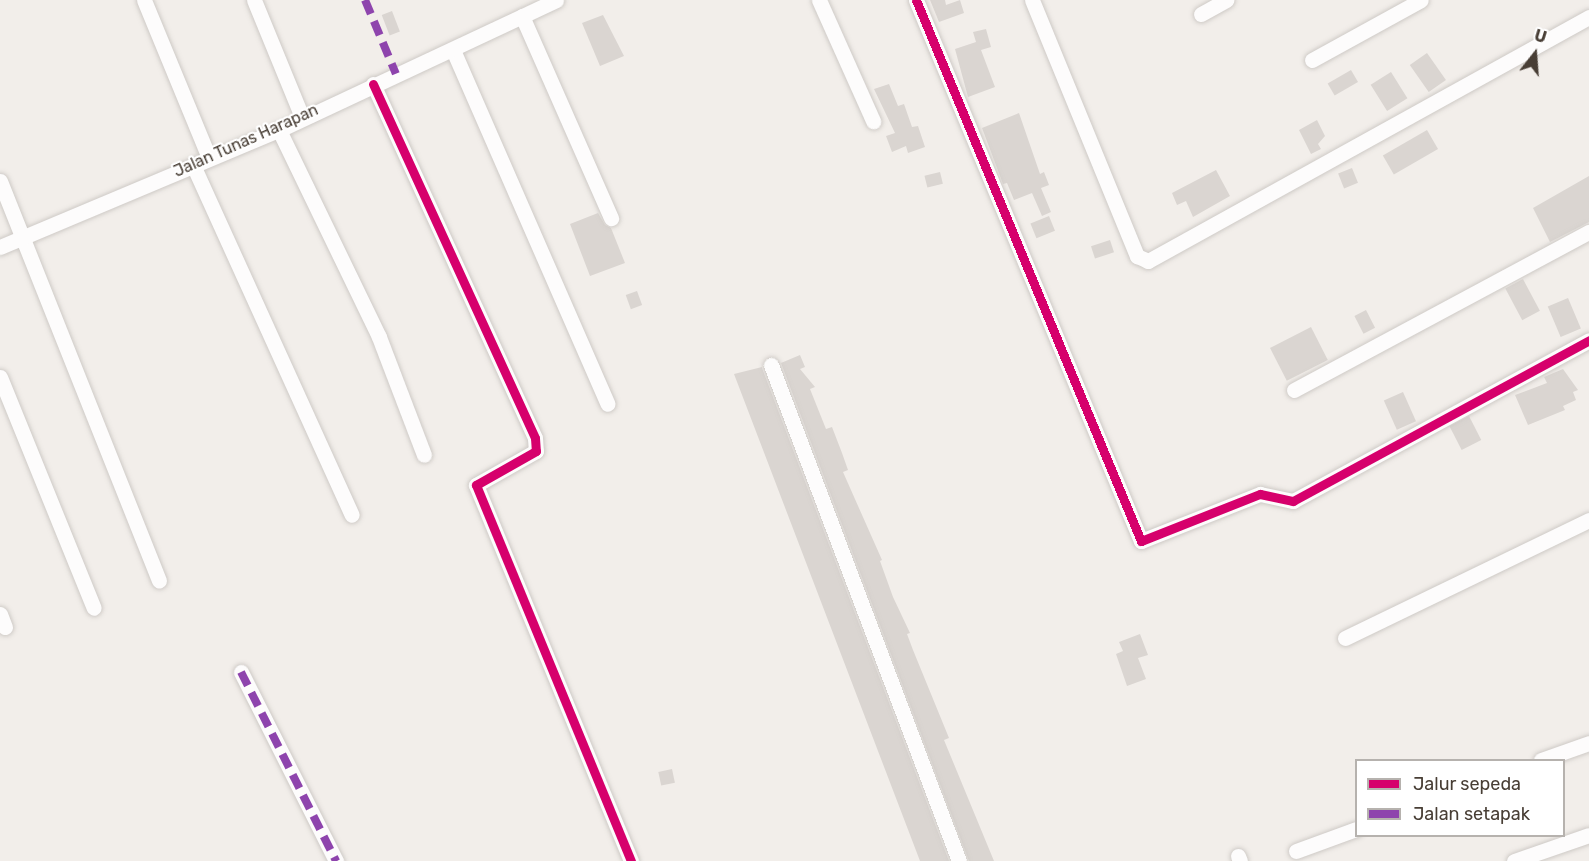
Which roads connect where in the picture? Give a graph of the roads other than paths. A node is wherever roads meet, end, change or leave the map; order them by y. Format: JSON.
{"nodes":[{"id":1,"x":144,"y":0,"type":"edge"},
{"id":2,"x":254,"y":0,"type":"edge"},
{"id":3,"x":556,"y":0,"type":"edge"},
{"id":4,"x":819,"y":0,"type":"edge"},
{"id":5,"x":916,"y":0,"type":"edge"},
{"id":6,"x":1032,"y":0,"type":"edge"},
{"id":7,"x":1226,"y":0,"type":"edge"},
{"id":8,"x":1421,"y":0,"type":"edge"},
{"id":9,"x":1201,"y":14,"type":"dead end"},
{"id":10,"x":522,"y":16,"type":"junction"},
{"id":11,"x":1589,"y":17,"type":"edge"},
{"id":12,"x":453,"y":50,"type":"junction"},
{"id":13,"x":1312,"y":60,"type":"dead end"},
{"id":14,"x":373,"y":84,"type":"junction"},
{"id":15,"x":302,"y":117,"type":"junction"},
{"id":16,"x":873,"y":121,"type":"dead end"},
{"id":17,"x":279,"y":130,"type":"junction"},
{"id":18,"x":209,"y":158,"type":"junction"},
{"id":19,"x":193,"y":165,"type":"junction"},
{"id":20,"x":0,"y":181,"type":"edge"},
{"id":21,"x":611,"y":218,"type":"dead end"},
{"id":22,"x":1589,"y":232,"type":"edge"},
{"id":23,"x":24,"y":237,"type":"junction"},
{"id":24,"x":0,"y":247,"type":"edge"},
{"id":25,"x":1589,"y":340,"type":"edge"},
{"id":26,"x":771,"y":365,"type":"dead end"},
{"id":27,"x":0,"y":377,"type":"edge"},
{"id":28,"x":1294,"y":390,"type":"dead end"},
{"id":29,"x":608,"y":404,"type":"dead end"},
{"id":30,"x":424,"y":455,"type":"dead end"},
{"id":31,"x":352,"y":515,"type":"dead end"},
{"id":32,"x":1589,"y":520,"type":"edge"},
{"id":33,"x":159,"y":580,"type":"dead end"},
{"id":34,"x":94,"y":608,"type":"dead end"},
{"id":35,"x":1345,"y":638,"type":"dead end"},
{"id":36,"x":241,"y":672,"type":"dead end"},
{"id":37,"x":1589,"y":743,"type":"edge"},
{"id":38,"x":1544,"y":759,"type":"edge"},
{"id":39,"x":1355,"y":829,"type":"edge"},
{"id":40,"x":1589,"y":835,"type":"edge"},
{"id":41,"x":1296,"y":851,"type":"dead end"},
{"id":42,"x":336,"y":861,"type":"edge"},
{"id":43,"x":630,"y":861,"type":"edge"},
{"id":44,"x":959,"y":861,"type":"edge"},
{"id":45,"x":1514,"y":861,"type":"edge"}],
"edges":[{"from":1,"to":18,"type":"street"},
{"from":2,"to":15,"type":"street"},
{"from":3,"to":10,"type":"street","name":"Jalan Tunas Harapan"},
{"from":4,"to":16,"type":"street"},
{"from":5,"to":25,"type":"street"},
{"from":6,"to":11,"type":"street"},
{"from":7,"to":9,"type":"street"},
{"from":8,"to":13,"type":"street"},
{"from":10,"to":12,"type":"street","name":"Jalan Tunas Harapan"},
{"from":10,"to":21,"type":"street"},
{"from":12,"to":14,"type":"street","name":"Jalan Tunas Harapan"},
{"from":12,"to":29,"type":"street"},
{"from":14,"to":15,"type":"street","name":"Jalan Tunas Harapan"},
{"from":14,"to":43,"type":"street"},
{"from":15,"to":17,"type":"street","name":"Jalan Tunas Harapan"},
{"from":17,"to":18,"type":"street","name":"Jalan Tunas Harapan"},
{"from":17,"to":30,"type":"street"},
{"from":18,"to":19,"type":"street","name":"Jalan Tunas Harapan"},
{"from":19,"to":23,"type":"street","name":"Jalan Tunas Harapan"},
{"from":19,"to":31,"type":"street"},
{"from":20,"to":23,"type":"street"},
{"from":22,"to":28,"type":"street"},
{"from":23,"to":24,"type":"street","name":"Jalan Tunas Harapan"},
{"from":23,"to":33,"type":"street"},
{"from":26,"to":44,"type":"street"},
{"from":27,"to":34,"type":"street"},
{"from":32,"to":35,"type":"street"},
{"from":36,"to":42,"type":"street"},
{"from":37,"to":38,"type":"street"},
{"from":39,"to":41,"type":"street"},
{"from":40,"to":45,"type":"street"}]}
